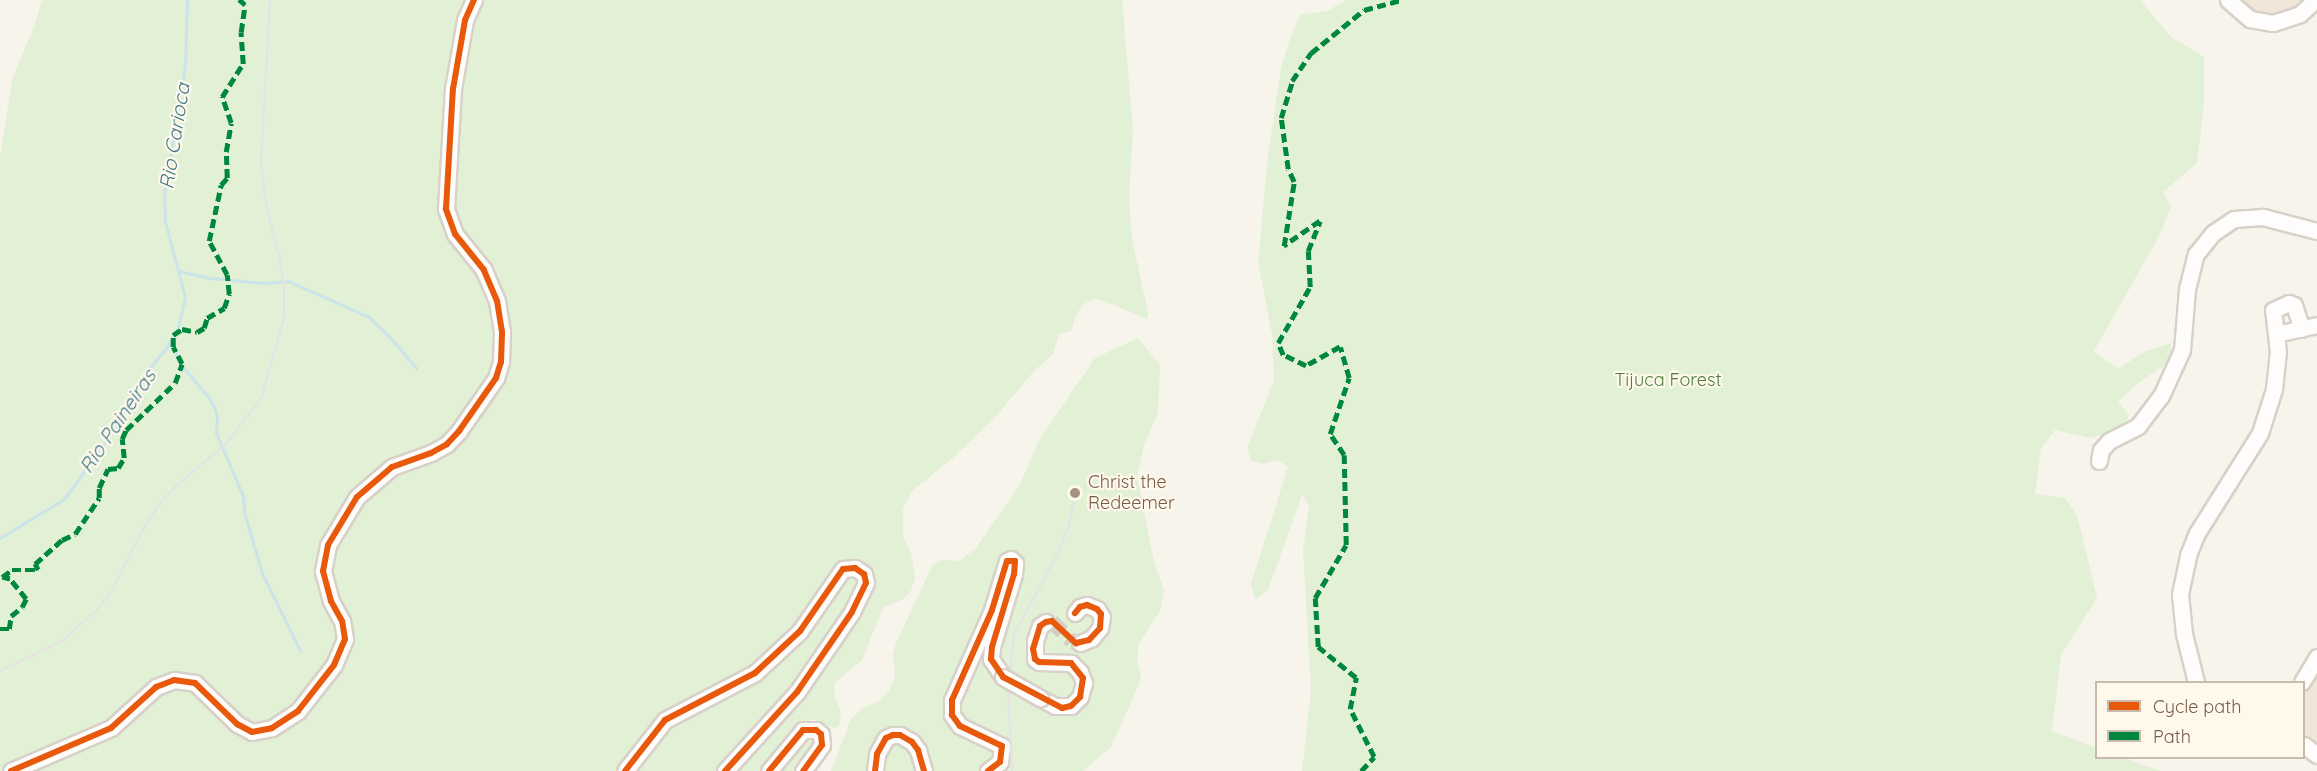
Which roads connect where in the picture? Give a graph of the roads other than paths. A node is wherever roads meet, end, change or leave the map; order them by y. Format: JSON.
{"nodes":[{"id":1,"x":474,"y":0,"type":"edge"},
{"id":2,"x":2228,"y":0,"type":"edge"},
{"id":3,"x":2316,"y":0,"type":"edge"},
{"id":4,"x":2317,"y":231,"type":"edge"},
{"id":5,"x":2310,"y":327,"type":"edge"},
{"id":6,"x":2276,"y":334,"type":"junction"},
{"id":7,"x":2099,"y":461,"type":"dead end"},
{"id":8,"x":1075,"y":613,"type":"dead end"},
{"id":9,"x":1046,"y":622,"type":"dead end"},
{"id":10,"x":1080,"y":643,"type":"dead end"},
{"id":11,"x":2317,"y":657,"type":"edge"},
{"id":12,"x":2196,"y":681,"type":"edge"},
{"id":13,"x":2303,"y":681,"type":"edge"},
{"id":14,"x":2305,"y":746,"type":"edge"},
{"id":15,"x":2317,"y":755,"type":"edge"},
{"id":16,"x":11,"y":771,"type":"edge"},
{"id":17,"x":625,"y":771,"type":"edge"},
{"id":18,"x":725,"y":771,"type":"edge"},
{"id":19,"x":769,"y":771,"type":"edge"},
{"id":20,"x":803,"y":771,"type":"edge"},
{"id":21,"x":875,"y":771,"type":"edge"},
{"id":22,"x":924,"y":771,"type":"edge"},
{"id":23,"x":988,"y":771,"type":"edge"}],
"edges":[{"from":1,"to":16,"type":"street"},
{"from":2,"to":3,"type":"street"},
{"from":4,"to":7,"type":"street"},
{"from":5,"to":6,"type":"street"},
{"from":5,"to":6,"type":"street"},
{"from":6,"to":12,"type":"street"},
{"from":8,"to":10,"type":"street"},
{"from":9,"to":23,"type":"street","bridge":true},
{"from":11,"to":13,"type":"street"},
{"from":14,"to":15,"type":"street"},
{"from":17,"to":18,"type":"street"},
{"from":19,"to":20,"type":"street"},
{"from":21,"to":22,"type":"street"}]}
